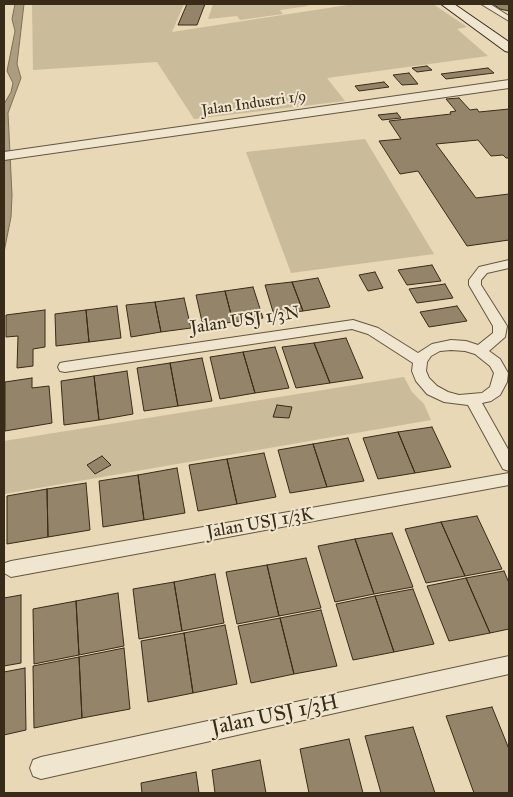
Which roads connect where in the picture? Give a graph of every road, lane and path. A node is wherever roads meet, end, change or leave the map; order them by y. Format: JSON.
{"nodes":[{"id":1,"x":447,"y":4,"type":"edge"},
{"id":2,"x":464,"y":4,"type":"edge"},
{"id":3,"x":485,"y":4,"type":"edge"},
{"id":4,"x":507,"y":16,"type":"edge"},
{"id":5,"x":509,"y":34,"type":"edge"},
{"id":6,"x":509,"y":48,"type":"edge"},
{"id":7,"x":509,"y":84,"type":"edge"},
{"id":8,"x":9,"y":155,"type":"edge"},
{"id":9,"x":509,"y":264,"type":"edge"},
{"id":10,"x":480,"y":351,"type":"junction"},
{"id":11,"x":420,"y":362,"type":"junction"},
{"id":12,"x":502,"y":362,"type":"edge"},
{"id":13,"x":65,"y":367,"type":"dead end"},
{"id":14,"x":473,"y":400,"type":"junction"},
{"id":15,"x":509,"y":465,"type":"edge"},
{"id":16,"x":509,"y":479,"type":"edge"},
{"id":17,"x":11,"y":569,"type":"dead end"},
{"id":18,"x":509,"y":665,"type":"edge"},
{"id":19,"x":41,"y":768,"type":"dead end"}],
"edges":[{"from":1,"to":6,"type":"main road"},
{"from":2,"to":5,"type":"main road"},
{"from":3,"to":4,"type":"street"},
{"from":7,"to":8,"type":"street","name":"Jalan Industri 1/9"},
{"from":9,"to":10,"type":"street"},
{"from":10,"to":11,"type":"street"},
{"from":10,"to":12,"type":"street"},
{"from":11,"to":13,"type":"street","name":"Jalan USJ 1/3N"},
{"from":11,"to":14,"type":"street"},
{"from":12,"to":14,"type":"street"},
{"from":14,"to":15,"type":"street"},
{"from":16,"to":17,"type":"street","name":"Jalan USJ 1/3K"},
{"from":18,"to":19,"type":"street","name":"Jalan USJ 1/3H"}]}
